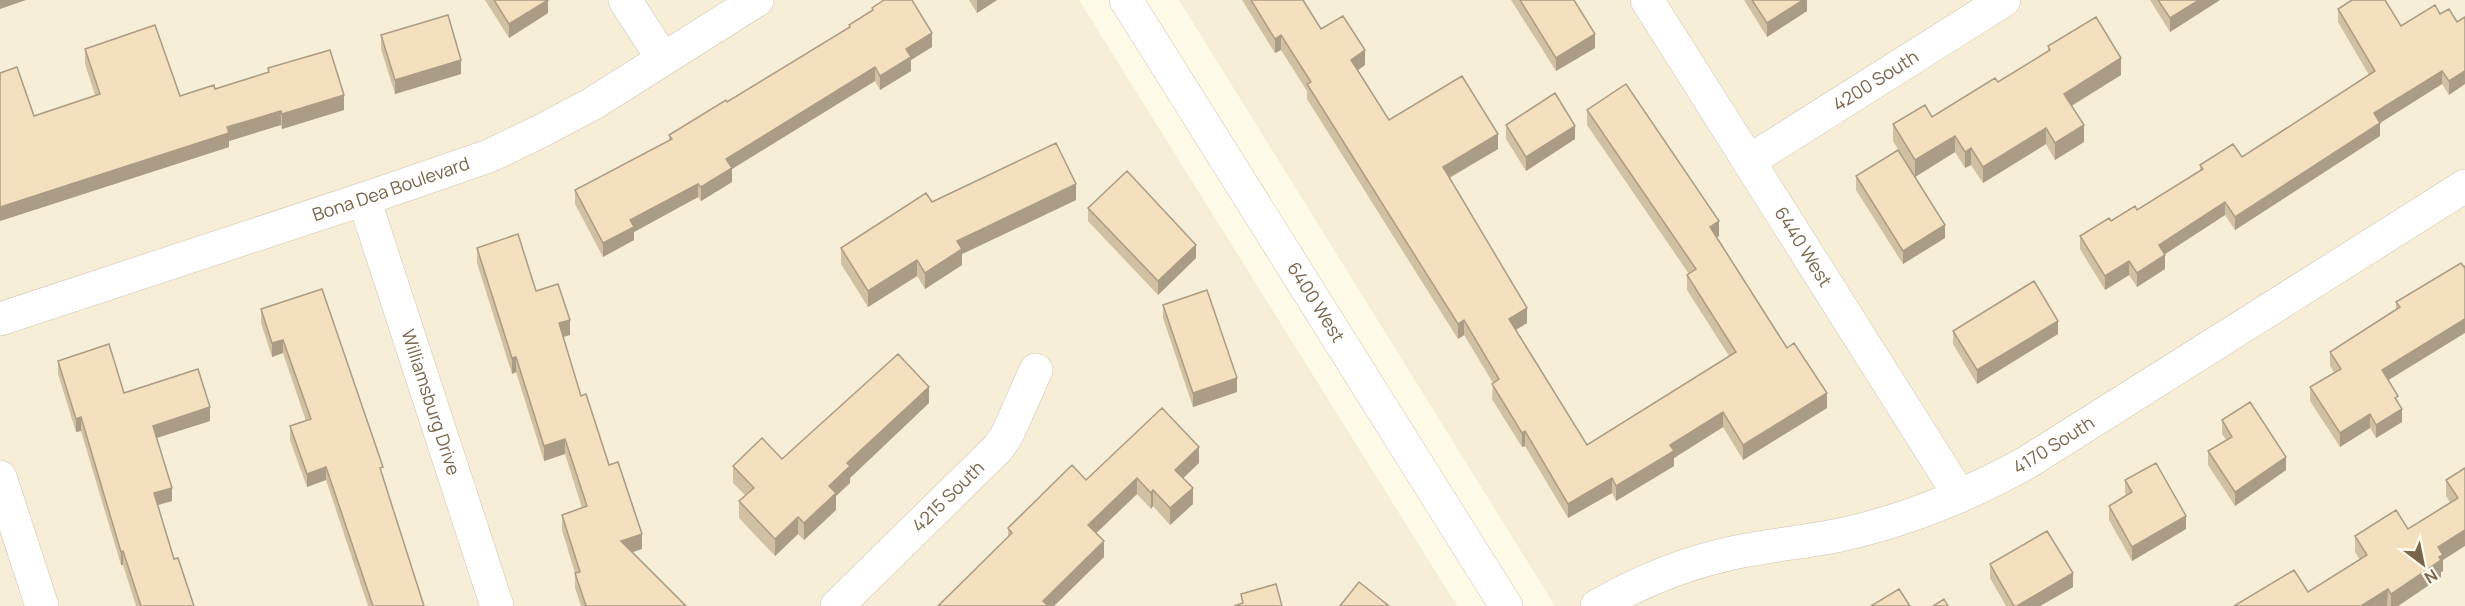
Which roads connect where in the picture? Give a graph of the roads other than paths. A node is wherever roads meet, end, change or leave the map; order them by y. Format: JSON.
{"nodes":[{"id":1,"x":625,"y":0,"type":"edge"},
{"id":2,"x":757,"y":0,"type":"edge"},
{"id":3,"x":1126,"y":0,"type":"edge"},
{"id":4,"x":1647,"y":0,"type":"edge"},
{"id":5,"x":2004,"y":0,"type":"edge"},
{"id":6,"x":663,"y":59,"type":"junction"},
{"id":7,"x":1749,"y":161,"type":"junction"},
{"id":8,"x":2465,"y":186,"type":"edge"},
{"id":9,"x":364,"y":199,"type":"junction"},
{"id":10,"x":0,"y":319,"type":"edge"},
{"id":11,"x":1036,"y":370,"type":"dead end"},
{"id":12,"x":0,"y":477,"type":"edge"},
{"id":13,"x":1960,"y":496,"type":"junction"},
{"id":14,"x":42,"y":606,"type":"edge"},
{"id":15,"x":497,"y":606,"type":"edge"},
{"id":16,"x":837,"y":606,"type":"edge"},
{"id":17,"x":1506,"y":606,"type":"edge"},
{"id":18,"x":1597,"y":606,"type":"edge"}],
"edges":[{"from":1,"to":6,"type":"street"},
{"from":2,"to":6,"type":"street","name":"Bona Dea Boulevard"},
{"from":3,"to":17,"type":"street","name":"6400 West"},
{"from":4,"to":7,"type":"street","name":"6440 West"},
{"from":5,"to":7,"type":"street","name":"4200 South"},
{"from":6,"to":9,"type":"street","name":"Bona Dea Boulevard"},
{"from":7,"to":13,"type":"street","name":"6440 West"},
{"from":8,"to":13,"type":"street","name":"4170 South"},
{"from":9,"to":10,"type":"street","name":"Bona Dea Boulevard"},
{"from":9,"to":15,"type":"street","name":"Williamsburg Drive"},
{"from":11,"to":16,"type":"street","name":"4215 South"},
{"from":12,"to":14,"type":"street"},
{"from":13,"to":18,"type":"street","name":"4170 South"}]}
